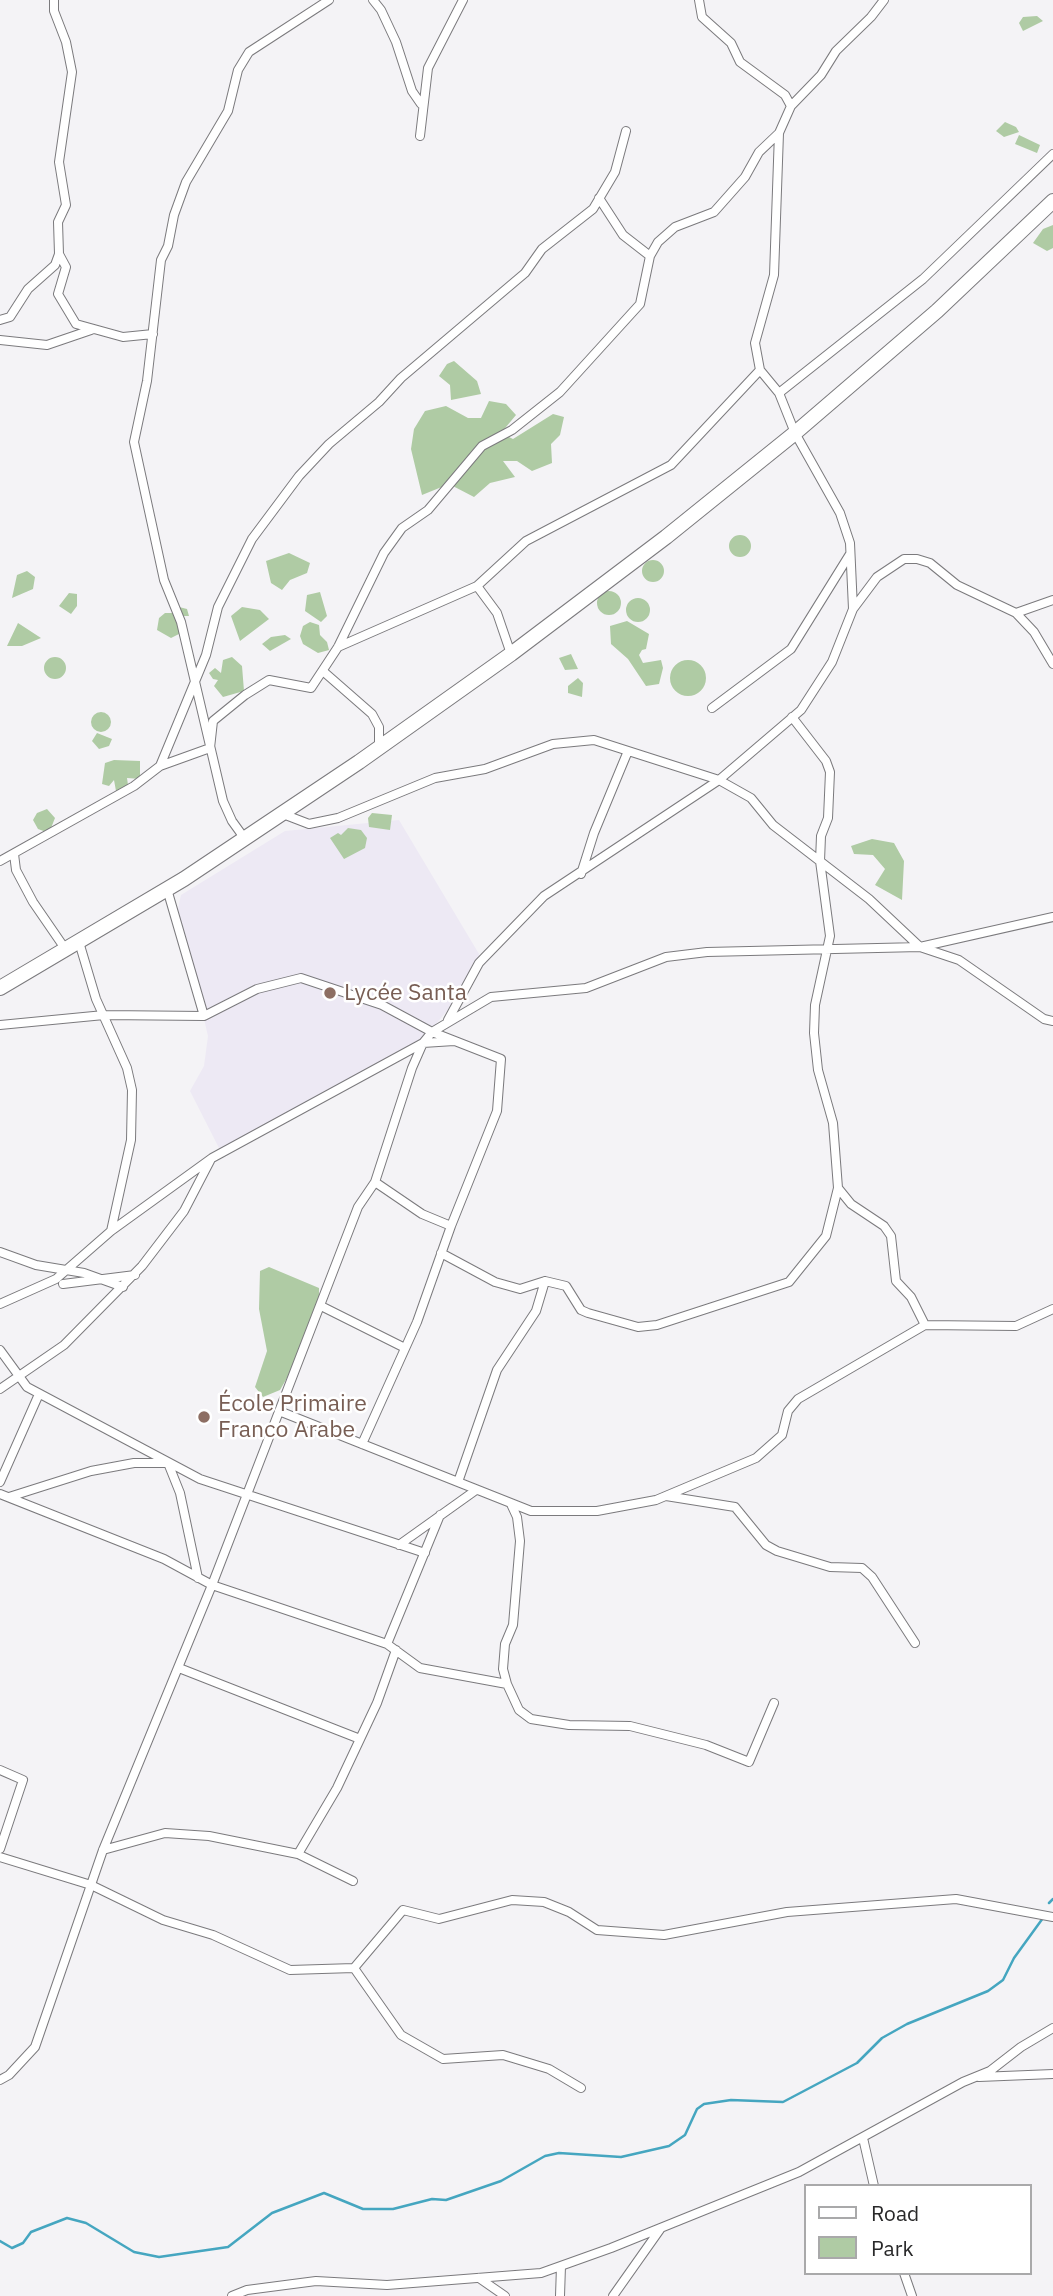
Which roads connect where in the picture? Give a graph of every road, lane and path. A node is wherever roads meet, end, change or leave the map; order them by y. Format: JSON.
{"nodes":[{"id":1,"x":54,"y":0,"type":"edge"},
{"id":2,"x":329,"y":0,"type":"edge"},
{"id":3,"x":373,"y":0,"type":"edge"},
{"id":4,"x":463,"y":0,"type":"edge"},
{"id":5,"x":699,"y":0,"type":"edge"},
{"id":6,"x":884,"y":0,"type":"edge"},
{"id":7,"x":421,"y":104,"type":"junction"},
{"id":8,"x":791,"y":106,"type":"junction"},
{"id":9,"x":626,"y":131,"type":"dead end"},
{"id":10,"x":779,"y":133,"type":"junction"},
{"id":11,"x":420,"y":136,"type":"dead end"},
{"id":12,"x":1053,"y":154,"type":"edge"},
{"id":13,"x":599,"y":198,"type":"junction"},
{"id":14,"x":1053,"y":201,"type":"edge"},
{"id":15,"x":59,"y":254,"type":"junction"},
{"id":16,"x":650,"y":256,"type":"junction"},
{"id":17,"x":0,"y":320,"type":"edge"},
{"id":18,"x":91,"y":330,"type":"junction"},
{"id":19,"x":153,"y":334,"type":"junction"},
{"id":20,"x":0,"y":340,"type":"edge"},
{"id":21,"x":760,"y":370,"type":"junction"},
{"id":22,"x":779,"y":393,"type":"junction"},
{"id":23,"x":795,"y":433,"type":"junction"},
{"id":24,"x":850,"y":554,"type":"junction"},
{"id":25,"x":477,"y":586,"type":"junction"},
{"id":26,"x":1053,"y":600,"type":"edge"},
{"id":27,"x":853,"y":609,"type":"junction"},
{"id":28,"x":1016,"y":613,"type":"junction"},
{"id":29,"x":338,"y":647,"type":"junction"},
{"id":30,"x":511,"y":654,"type":"junction"},
{"id":31,"x":1053,"y":664,"type":"edge"},
{"id":32,"x":324,"y":672,"type":"junction"},
{"id":33,"x":195,"y":678,"type":"junction"},
{"id":34,"x":712,"y":708,"type":"dead end"},
{"id":35,"x":792,"y":717,"type":"junction"},
{"id":36,"x":210,"y":748,"type":"junction"},
{"id":37,"x":379,"y":748,"type":"junction"},
{"id":38,"x":628,"y":751,"type":"junction"},
{"id":39,"x":160,"y":766,"type":"junction"},
{"id":40,"x":719,"y":780,"type":"junction"},
{"id":41,"x":283,"y":814,"type":"junction"},
{"id":42,"x":245,"y":839,"type":"junction"},
{"id":43,"x":13,"y":854,"type":"junction"},
{"id":44,"x":0,"y":861,"type":"edge"},
{"id":45,"x":820,"y":861,"type":"junction"},
{"id":46,"x":581,"y":874,"type":"junction"},
{"id":47,"x":167,"y":889,"type":"junction"},
{"id":48,"x":1053,"y":917,"type":"edge"},
{"id":49,"x":73,"y":946,"type":"junction"},
{"id":50,"x":920,"y":947,"type":"junction"},
{"id":51,"x":828,"y":951,"type":"junction"},
{"id":52,"x":0,"y":988,"type":"edge"},
{"id":53,"x":104,"y":1016,"type":"junction"},
{"id":54,"x":204,"y":1016,"type":"junction"},
{"id":55,"x":448,"y":1020,"type":"junction"},
{"id":56,"x":1053,"y":1021,"type":"edge"},
{"id":57,"x":0,"y":1025,"type":"edge"},
{"id":58,"x":432,"y":1032,"type":"junction"},
{"id":59,"x":457,"y":1040,"type":"junction"},
{"id":60,"x":423,"y":1043,"type":"junction"},
{"id":61,"x":212,"y":1158,"type":"junction"},
{"id":62,"x":374,"y":1182,"type":"junction"},
{"id":63,"x":838,"y":1188,"type":"junction"},
{"id":64,"x":451,"y":1226,"type":"junction"},
{"id":65,"x":111,"y":1231,"type":"junction"},
{"id":66,"x":0,"y":1252,"type":"edge"},
{"id":67,"x":441,"y":1253,"type":"junction"},
{"id":68,"x":68,"y":1270,"type":"junction"},
{"id":69,"x":135,"y":1275,"type":"junction"},
{"id":70,"x":101,"y":1279,"type":"junction"},
{"id":71,"x":545,"y":1281,"type":"junction"},
{"id":72,"x":63,"y":1284,"type":"dead end"},
{"id":73,"x":123,"y":1287,"type":"junction"},
{"id":74,"x":0,"y":1304,"type":"edge"},
{"id":75,"x":321,"y":1306,"type":"junction"},
{"id":76,"x":1053,"y":1309,"type":"edge"},
{"id":77,"x":925,"y":1325,"type":"junction"},
{"id":78,"x":405,"y":1348,"type":"junction"},
{"id":79,"x":0,"y":1350,"type":"edge"},
{"id":80,"x":17,"y":1376,"type":"junction"},
{"id":81,"x":0,"y":1390,"type":"edge"},
{"id":82,"x":39,"y":1394,"type":"junction"},
{"id":83,"x":279,"y":1411,"type":"junction"},
{"id":84,"x":362,"y":1444,"type":"junction"},
{"id":85,"x":168,"y":1463,"type":"junction"},
{"id":86,"x":0,"y":1482,"type":"edge"},
{"id":87,"x":458,"y":1482,"type":"junction"},
{"id":88,"x":476,"y":1490,"type":"junction"},
{"id":89,"x":246,"y":1492,"type":"junction"},
{"id":90,"x":0,"y":1494,"type":"edge"},
{"id":91,"x":666,"y":1496,"type":"junction"},
{"id":92,"x":9,"y":1497,"type":"junction"},
{"id":93,"x":511,"y":1504,"type":"junction"},
{"id":94,"x":440,"y":1515,"type":"junction"},
{"id":95,"x":399,"y":1545,"type":"junction"},
{"id":96,"x":425,"y":1553,"type":"junction"},
{"id":97,"x":198,"y":1578,"type":"junction"},
{"id":98,"x":212,"y":1585,"type":"junction"},
{"id":99,"x":915,"y":1643,"type":"dead end"},
{"id":100,"x":387,"y":1644,"type":"junction"},
{"id":101,"x":397,"y":1650,"type":"junction"},
{"id":102,"x":179,"y":1668,"type":"junction"},
{"id":103,"x":508,"y":1684,"type":"junction"},
{"id":104,"x":774,"y":1703,"type":"dead end"},
{"id":105,"x":360,"y":1739,"type":"junction"},
{"id":106,"x":0,"y":1770,"type":"edge"},
{"id":107,"x":0,"y":1849,"type":"edge"},
{"id":108,"x":103,"y":1850,"type":"junction"},
{"id":109,"x":298,"y":1854,"type":"junction"},
{"id":110,"x":0,"y":1857,"type":"edge"},
{"id":111,"x":353,"y":1881,"type":"dead end"},
{"id":112,"x":91,"y":1885,"type":"junction"},
{"id":113,"x":1053,"y":1917,"type":"edge"},
{"id":114,"x":354,"y":1968,"type":"junction"},
{"id":115,"x":1053,"y":2028,"type":"edge"},
{"id":116,"x":1053,"y":2074,"type":"edge"},
{"id":117,"x":974,"y":2078,"type":"junction"},
{"id":118,"x":0,"y":2080,"type":"edge"},
{"id":119,"x":581,"y":2088,"type":"dead end"},
{"id":120,"x":863,"y":2138,"type":"junction"},
{"id":121,"x":874,"y":2184,"type":"edge"},
{"id":122,"x":661,"y":2228,"type":"junction"},
{"id":123,"x":561,"y":2266,"type":"junction"},
{"id":124,"x":905,"y":2275,"type":"edge"},
{"id":125,"x":479,"y":2278,"type":"junction"},
{"id":126,"x":232,"y":2296,"type":"edge"},
{"id":127,"x":505,"y":2296,"type":"edge"},
{"id":128,"x":560,"y":2296,"type":"edge"},
{"id":129,"x":613,"y":2296,"type":"edge"},
{"id":130,"x":912,"y":2296,"type":"edge"}],
"edges":[{"from":1,"to":15,"type":"street"},
{"from":2,"to":19,"type":"street"},
{"from":3,"to":7,"type":"street"},
{"from":4,"to":7,"type":"street"},
{"from":5,"to":8,"type":"street"},
{"from":6,"to":8,"type":"street"},
{"from":7,"to":11,"type":"street"},
{"from":8,"to":10,"type":"street"},
{"from":9,"to":13,"type":"street"},
{"from":10,"to":16,"type":"street"},
{"from":10,"to":21,"type":"street"},
{"from":12,"to":22,"type":"street"},
{"from":13,"to":16,"type":"street"},
{"from":13,"to":33,"type":"street"},
{"from":14,"to":23,"type":"highway"},
{"from":15,"to":17,"type":"street"},
{"from":15,"to":18,"type":"street"},
{"from":16,"to":29,"type":"street"},
{"from":18,"to":19,"type":"street"},
{"from":18,"to":20,"type":"street"},
{"from":19,"to":33,"type":"street"},
{"from":21,"to":22,"type":"street"},
{"from":21,"to":25,"type":"street"},
{"from":22,"to":23,"type":"street"},
{"from":23,"to":24,"type":"street"},
{"from":23,"to":30,"type":"highway"},
{"from":24,"to":27,"type":"street"},
{"from":24,"to":34,"type":"street"},
{"from":25,"to":29,"type":"street"},
{"from":25,"to":30,"type":"street"},
{"from":26,"to":28,"type":"street"},
{"from":27,"to":28,"type":"street"},
{"from":27,"to":35,"type":"street"},
{"from":28,"to":31,"type":"street"},
{"from":29,"to":32,"type":"street"},
{"from":30,"to":37,"type":"highway"},
{"from":32,"to":36,"type":"street"},
{"from":32,"to":37,"type":"street"},
{"from":33,"to":36,"type":"street"},
{"from":33,"to":39,"type":"street"},
{"from":35,"to":40,"type":"street"},
{"from":35,"to":45,"type":"street"},
{"from":36,"to":39,"type":"street"},
{"from":36,"to":42,"type":"street"},
{"from":37,"to":41,"type":"highway"},
{"from":38,"to":40,"type":"street"},
{"from":38,"to":41,"type":"street"},
{"from":38,"to":46,"type":"street"},
{"from":39,"to":43,"type":"street"},
{"from":40,"to":45,"type":"street"},
{"from":40,"to":46,"type":"street"},
{"from":41,"to":42,"type":"highway"},
{"from":42,"to":47,"type":"highway"},
{"from":43,"to":44,"type":"street"},
{"from":43,"to":49,"type":"street"},
{"from":45,"to":50,"type":"street"},
{"from":45,"to":51,"type":"street"},
{"from":46,"to":55,"type":"street"},
{"from":47,"to":49,"type":"highway"},
{"from":47,"to":54,"type":"street"},
{"from":48,"to":50,"type":"street"},
{"from":49,"to":52,"type":"highway"},
{"from":49,"to":53,"type":"street"},
{"from":50,"to":51,"type":"street"},
{"from":50,"to":56,"type":"street"},
{"from":51,"to":55,"type":"street"},
{"from":51,"to":63,"type":"street"},
{"from":53,"to":54,"type":"street"},
{"from":53,"to":57,"type":"street"},
{"from":53,"to":65,"type":"street"},
{"from":54,"to":58,"type":"street"},
{"from":55,"to":58,"type":"street"},
{"from":58,"to":59,"type":"street"},
{"from":58,"to":60,"type":"street"},
{"from":59,"to":60,"type":"street"},
{"from":59,"to":64,"type":"street"},
{"from":60,"to":61,"type":"street"},
{"from":60,"to":62,"type":"street"},
{"from":61,"to":65,"type":"street"},
{"from":61,"to":69,"type":"street"},
{"from":62,"to":64,"type":"street"},
{"from":62,"to":75,"type":"street"},
{"from":63,"to":71,"type":"street"},
{"from":63,"to":77,"type":"street"},
{"from":64,"to":67,"type":"street"},
{"from":65,"to":68,"type":"street"},
{"from":66,"to":68,"type":"street"},
{"from":67,"to":71,"type":"street"},
{"from":67,"to":78,"type":"street"},
{"from":68,"to":70,"type":"street"},
{"from":68,"to":74,"type":"street"},
{"from":69,"to":70,"type":"street"},
{"from":69,"to":73,"type":"street"},
{"from":70,"to":72,"type":"street"},
{"from":70,"to":73,"type":"street"},
{"from":71,"to":87,"type":"street"},
{"from":73,"to":80,"type":"street"},
{"from":75,"to":78,"type":"street"},
{"from":75,"to":83,"type":"street"},
{"from":76,"to":77,"type":"street"},
{"from":77,"to":91,"type":"street"},
{"from":78,"to":84,"type":"street"},
{"from":79,"to":80,"type":"street"},
{"from":80,"to":81,"type":"street"},
{"from":80,"to":82,"type":"street"},
{"from":82,"to":85,"type":"street"},
{"from":82,"to":86,"type":"street"},
{"from":83,"to":84,"type":"street"},
{"from":83,"to":89,"type":"street"},
{"from":84,"to":87,"type":"street"},
{"from":85,"to":89,"type":"street"},
{"from":85,"to":92,"type":"street"},
{"from":85,"to":97,"type":"street"},
{"from":87,"to":88,"type":"street"},
{"from":88,"to":93,"type":"street"},
{"from":88,"to":94,"type":"street"},
{"from":89,"to":95,"type":"street"},
{"from":89,"to":98,"type":"street"},
{"from":90,"to":92,"type":"street"},
{"from":91,"to":93,"type":"street"},
{"from":91,"to":99,"type":"street"},
{"from":92,"to":97,"type":"street"},
{"from":93,"to":103,"type":"street"},
{"from":94,"to":95,"type":"street"},
{"from":94,"to":96,"type":"street"},
{"from":95,"to":96,"type":"street"},
{"from":96,"to":100,"type":"street"},
{"from":97,"to":98,"type":"street"},
{"from":98,"to":100,"type":"street"},
{"from":98,"to":102,"type":"street"},
{"from":100,"to":101,"type":"street"},
{"from":101,"to":103,"type":"street"},
{"from":101,"to":105,"type":"street"},
{"from":102,"to":105,"type":"street"},
{"from":102,"to":108,"type":"street"},
{"from":103,"to":104,"type":"street"},
{"from":105,"to":109,"type":"street"},
{"from":106,"to":107,"type":"street"},
{"from":108,"to":109,"type":"street"},
{"from":108,"to":112,"type":"street"},
{"from":109,"to":111,"type":"street"},
{"from":110,"to":112,"type":"street"},
{"from":112,"to":114,"type":"street"},
{"from":112,"to":118,"type":"street"},
{"from":113,"to":114,"type":"street"},
{"from":114,"to":119,"type":"street"},
{"from":115,"to":117,"type":"street"},
{"from":116,"to":117,"type":"street"},
{"from":117,"to":120,"type":"street"},
{"from":120,"to":121,"type":"street"},
{"from":120,"to":122,"type":"street"},
{"from":122,"to":123,"type":"street"},
{"from":122,"to":129,"type":"street"},
{"from":123,"to":125,"type":"street"},
{"from":123,"to":128,"type":"street"},
{"from":124,"to":130,"type":"street"},
{"from":125,"to":126,"type":"street"},
{"from":125,"to":127,"type":"street"}]}
